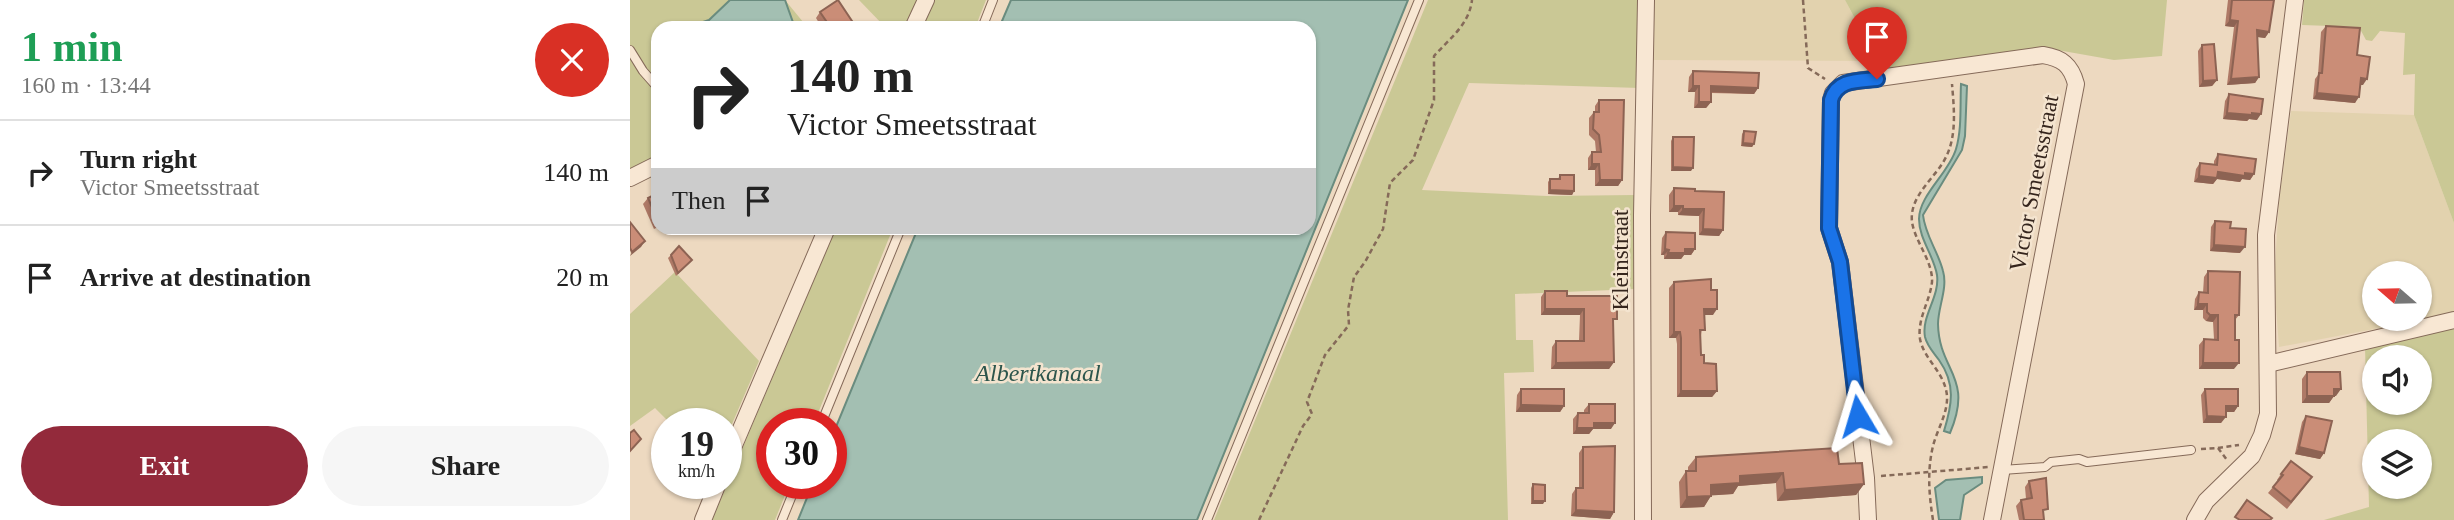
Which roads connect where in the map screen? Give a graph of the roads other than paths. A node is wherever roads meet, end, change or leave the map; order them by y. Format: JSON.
{"nodes":[{"id":1,"x":926,"y":0,"type":"edge"},
{"id":2,"x":993,"y":0,"type":"edge"},
{"id":3,"x":1419,"y":0,"type":"edge"},
{"id":4,"x":1646,"y":0,"type":"edge"},
{"id":5,"x":2295,"y":0,"type":"edge"},
{"id":6,"x":916,"y":21,"type":"edge"},
{"id":7,"x":985,"y":21,"type":"edge"},
{"id":8,"x":630,"y":50,"type":"edge"},
{"id":9,"x":651,"y":80,"type":"edge"},
{"id":10,"x":651,"y":167,"type":"edge"},
{"id":11,"x":630,"y":177,"type":"edge"},
{"id":12,"x":824,"y":235,"type":"edge"},
{"id":13,"x":898,"y":235,"type":"edge"},
{"id":14,"x":2454,"y":320,"type":"edge"},
{"id":15,"x":2268,"y":364,"type":"junction"},
{"id":16,"x":828,"y":408,"type":"edge"},
{"id":17,"x":742,"y":427,"type":"edge"},
{"id":18,"x":2191,"y":450,"type":"road end"},
{"id":19,"x":1995,"y":468,"type":"junction"},
{"id":20,"x":711,"y":499,"type":"edge"},
{"id":21,"x":791,"y":499,"type":"edge"},
{"id":22,"x":702,"y":520,"type":"edge"},
{"id":23,"x":782,"y":520,"type":"edge"},
{"id":24,"x":1208,"y":520,"type":"edge"},
{"id":25,"x":1643,"y":520,"type":"edge"},
{"id":26,"x":1868,"y":520,"type":"edge"},
{"id":27,"x":1992,"y":520,"type":"edge"},
{"id":28,"x":2195,"y":520,"type":"edge"}],
"edges":[{"from":1,"to":6,"type":"street"},
{"from":2,"to":7,"type":"lane"},
{"from":3,"to":24,"type":"lane"},
{"from":4,"to":25,"type":"street","name":"Kleinstraat"},
{"from":5,"to":15,"type":"street"},
{"from":8,"to":9,"type":"lane"},
{"from":10,"to":11,"type":"street"},
{"from":12,"to":17,"type":"street"},
{"from":13,"to":16,"type":"lane"},
{"from":14,"to":15,"type":"street"},
{"from":15,"to":28,"type":"street"},
{"from":18,"to":19,"type":"lane"},
{"from":19,"to":26,"type":"street","name":"Victor Smeetsstraat"},
{"from":19,"to":27,"type":"street","name":"Victor Smeetsstraat"},
{"from":20,"to":22,"type":"street"},
{"from":21,"to":23,"type":"lane"}]}
